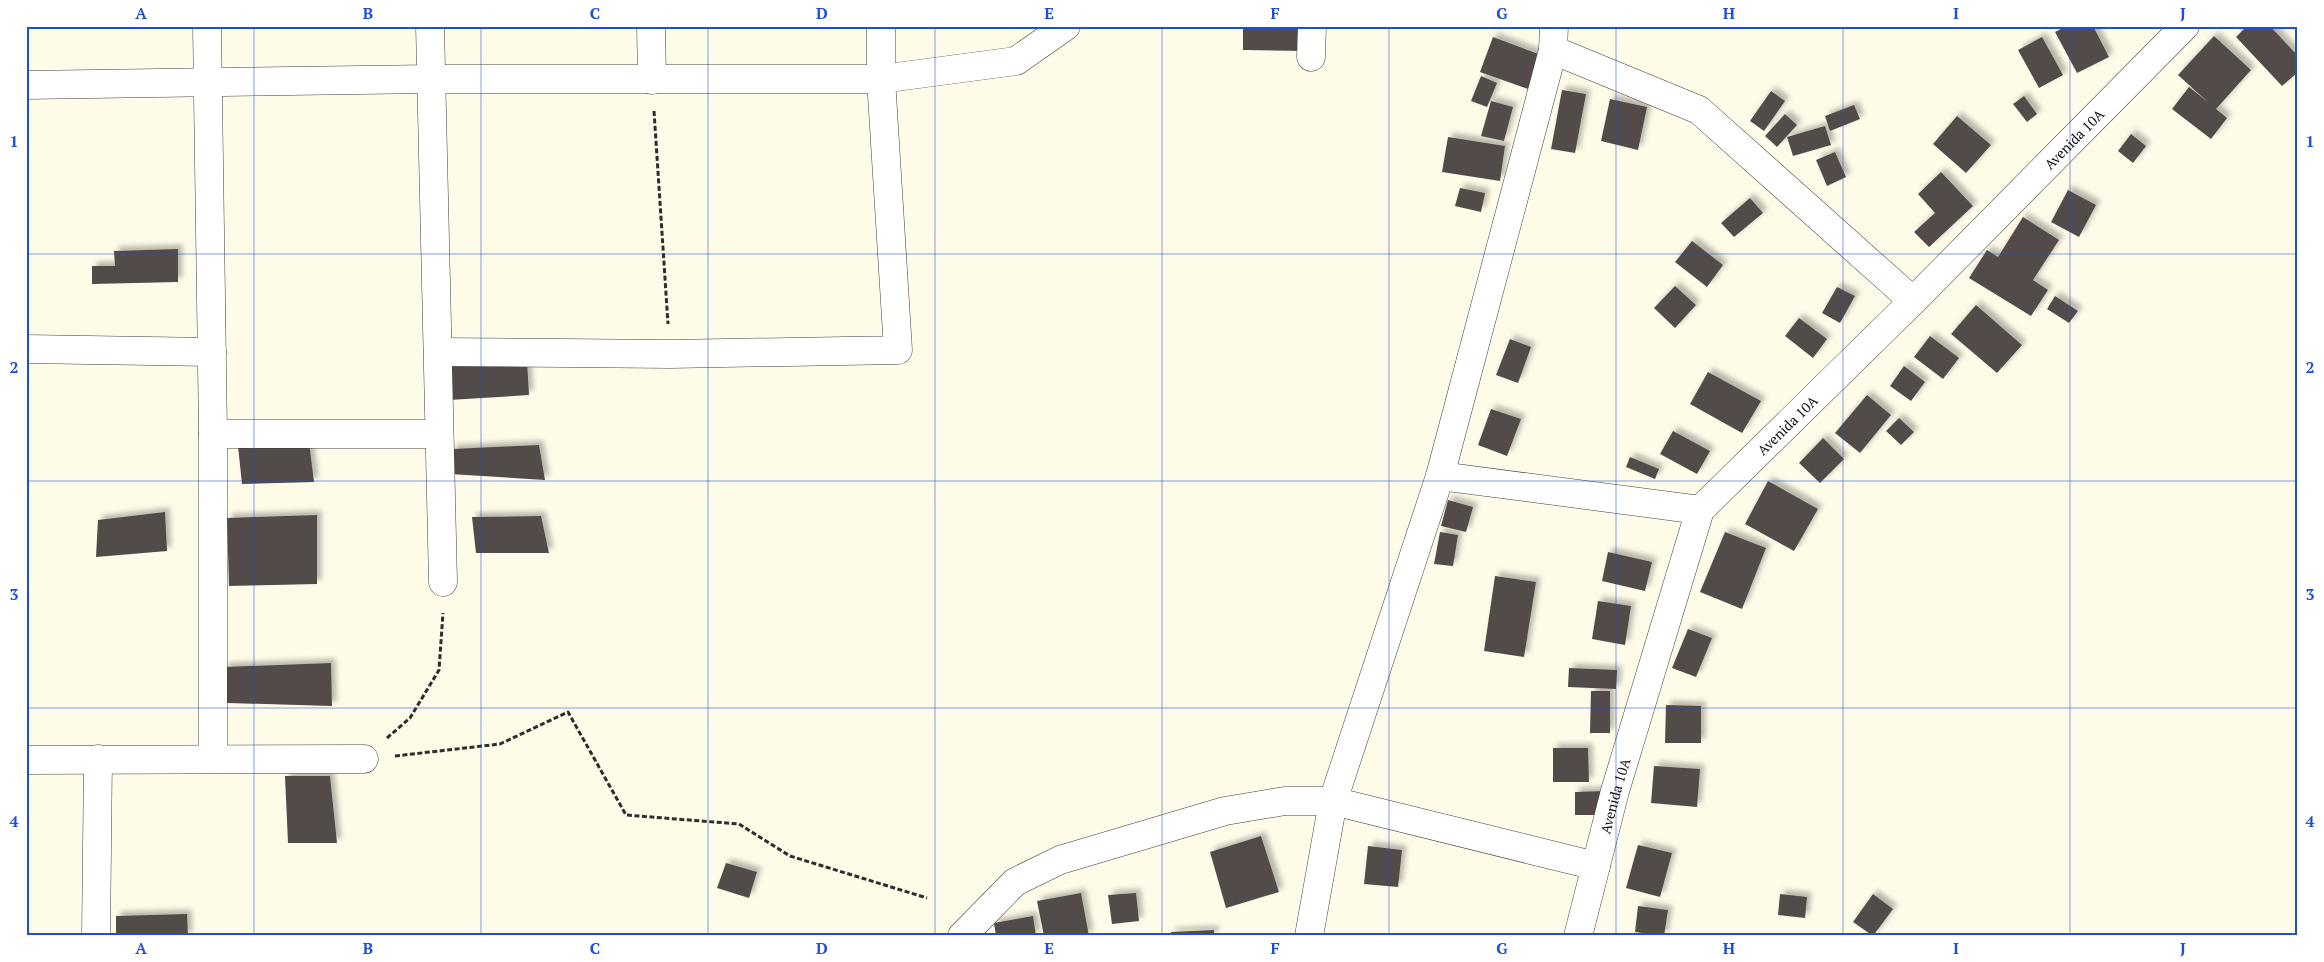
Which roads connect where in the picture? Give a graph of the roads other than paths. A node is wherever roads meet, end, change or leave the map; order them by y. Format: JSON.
{"nodes":[{"id":1,"x":208,"y":26,"type":"edge"},
{"id":2,"x":430,"y":26,"type":"edge"},
{"id":3,"x":652,"y":26,"type":"edge"},
{"id":4,"x":881,"y":26,"type":"edge"},
{"id":5,"x":1066,"y":26,"type":"edge"},
{"id":6,"x":1312,"y":26,"type":"edge"},
{"id":7,"x":2186,"y":26,"type":"edge"},
{"id":8,"x":1553,"y":38,"type":"edge"},
{"id":9,"x":1312,"y":57,"type":"dead end"},
{"id":10,"x":431,"y":79,"type":"junction"},
{"id":11,"x":881,"y":79,"type":"junction"},
{"id":12,"x":652,"y":80,"type":"junction"},
{"id":13,"x":208,"y":82,"type":"junction"},
{"id":14,"x":26,"y":85,"type":"edge"},
{"id":15,"x":1913,"y":300,"type":"junction"},
{"id":16,"x":26,"y":349,"type":"edge"},
{"id":17,"x":212,"y":352,"type":"junction"},
{"id":18,"x":438,"y":352,"type":"junction"},
{"id":19,"x":213,"y":434,"type":"junction"},
{"id":20,"x":439,"y":434,"type":"junction"},
{"id":21,"x":1440,"y":476,"type":"junction"},
{"id":22,"x":1700,"y":510,"type":"junction"},
{"id":23,"x":443,"y":582,"type":"road end"},
{"id":24,"x":213,"y":758,"type":"junction"},
{"id":25,"x":98,"y":759,"type":"junction"},
{"id":26,"x":364,"y":759,"type":"road end"},
{"id":27,"x":26,"y":760,"type":"edge"},
{"id":28,"x":1333,"y":802,"type":"junction"},
{"id":29,"x":1596,"y":866,"type":"junction"},
{"id":30,"x":96,"y":936,"type":"edge"},
{"id":31,"x":962,"y":936,"type":"edge"},
{"id":32,"x":1309,"y":936,"type":"edge"},
{"id":33,"x":1578,"y":936,"type":"edge"}],
"edges":[{"from":1,"to":13,"type":"street"},
{"from":2,"to":10,"type":"street"},
{"from":3,"to":12,"type":"street"},
{"from":4,"to":11,"type":"street"},
{"from":5,"to":11,"type":"street"},
{"from":6,"to":9,"type":"street"},
{"from":7,"to":15,"type":"street","name":"Avenida 10A"},
{"from":8,"to":15,"type":"street"},
{"from":8,"to":21,"type":"street"},
{"from":10,"to":12,"type":"street"},
{"from":10,"to":13,"type":"street"},
{"from":10,"to":18,"type":"street"},
{"from":11,"to":12,"type":"street"},
{"from":11,"to":18,"type":"street"},
{"from":13,"to":14,"type":"street"},
{"from":13,"to":17,"type":"street"},
{"from":15,"to":22,"type":"street","name":"Avenida 10A"},
{"from":16,"to":17,"type":"street"},
{"from":17,"to":19,"type":"street"},
{"from":18,"to":20,"type":"street"},
{"from":19,"to":20,"type":"street"},
{"from":19,"to":24,"type":"street"},
{"from":20,"to":23,"type":"street"},
{"from":21,"to":22,"type":"street"},
{"from":21,"to":28,"type":"street"},
{"from":22,"to":29,"type":"street","name":"Avenida 10A"},
{"from":24,"to":25,"type":"street"},
{"from":24,"to":26,"type":"street"},
{"from":25,"to":27,"type":"street"},
{"from":25,"to":30,"type":"street"},
{"from":28,"to":29,"type":"street"},
{"from":28,"to":31,"type":"street"},
{"from":28,"to":32,"type":"street"},
{"from":29,"to":33,"type":"street","name":"Avenida 10A"}]}
